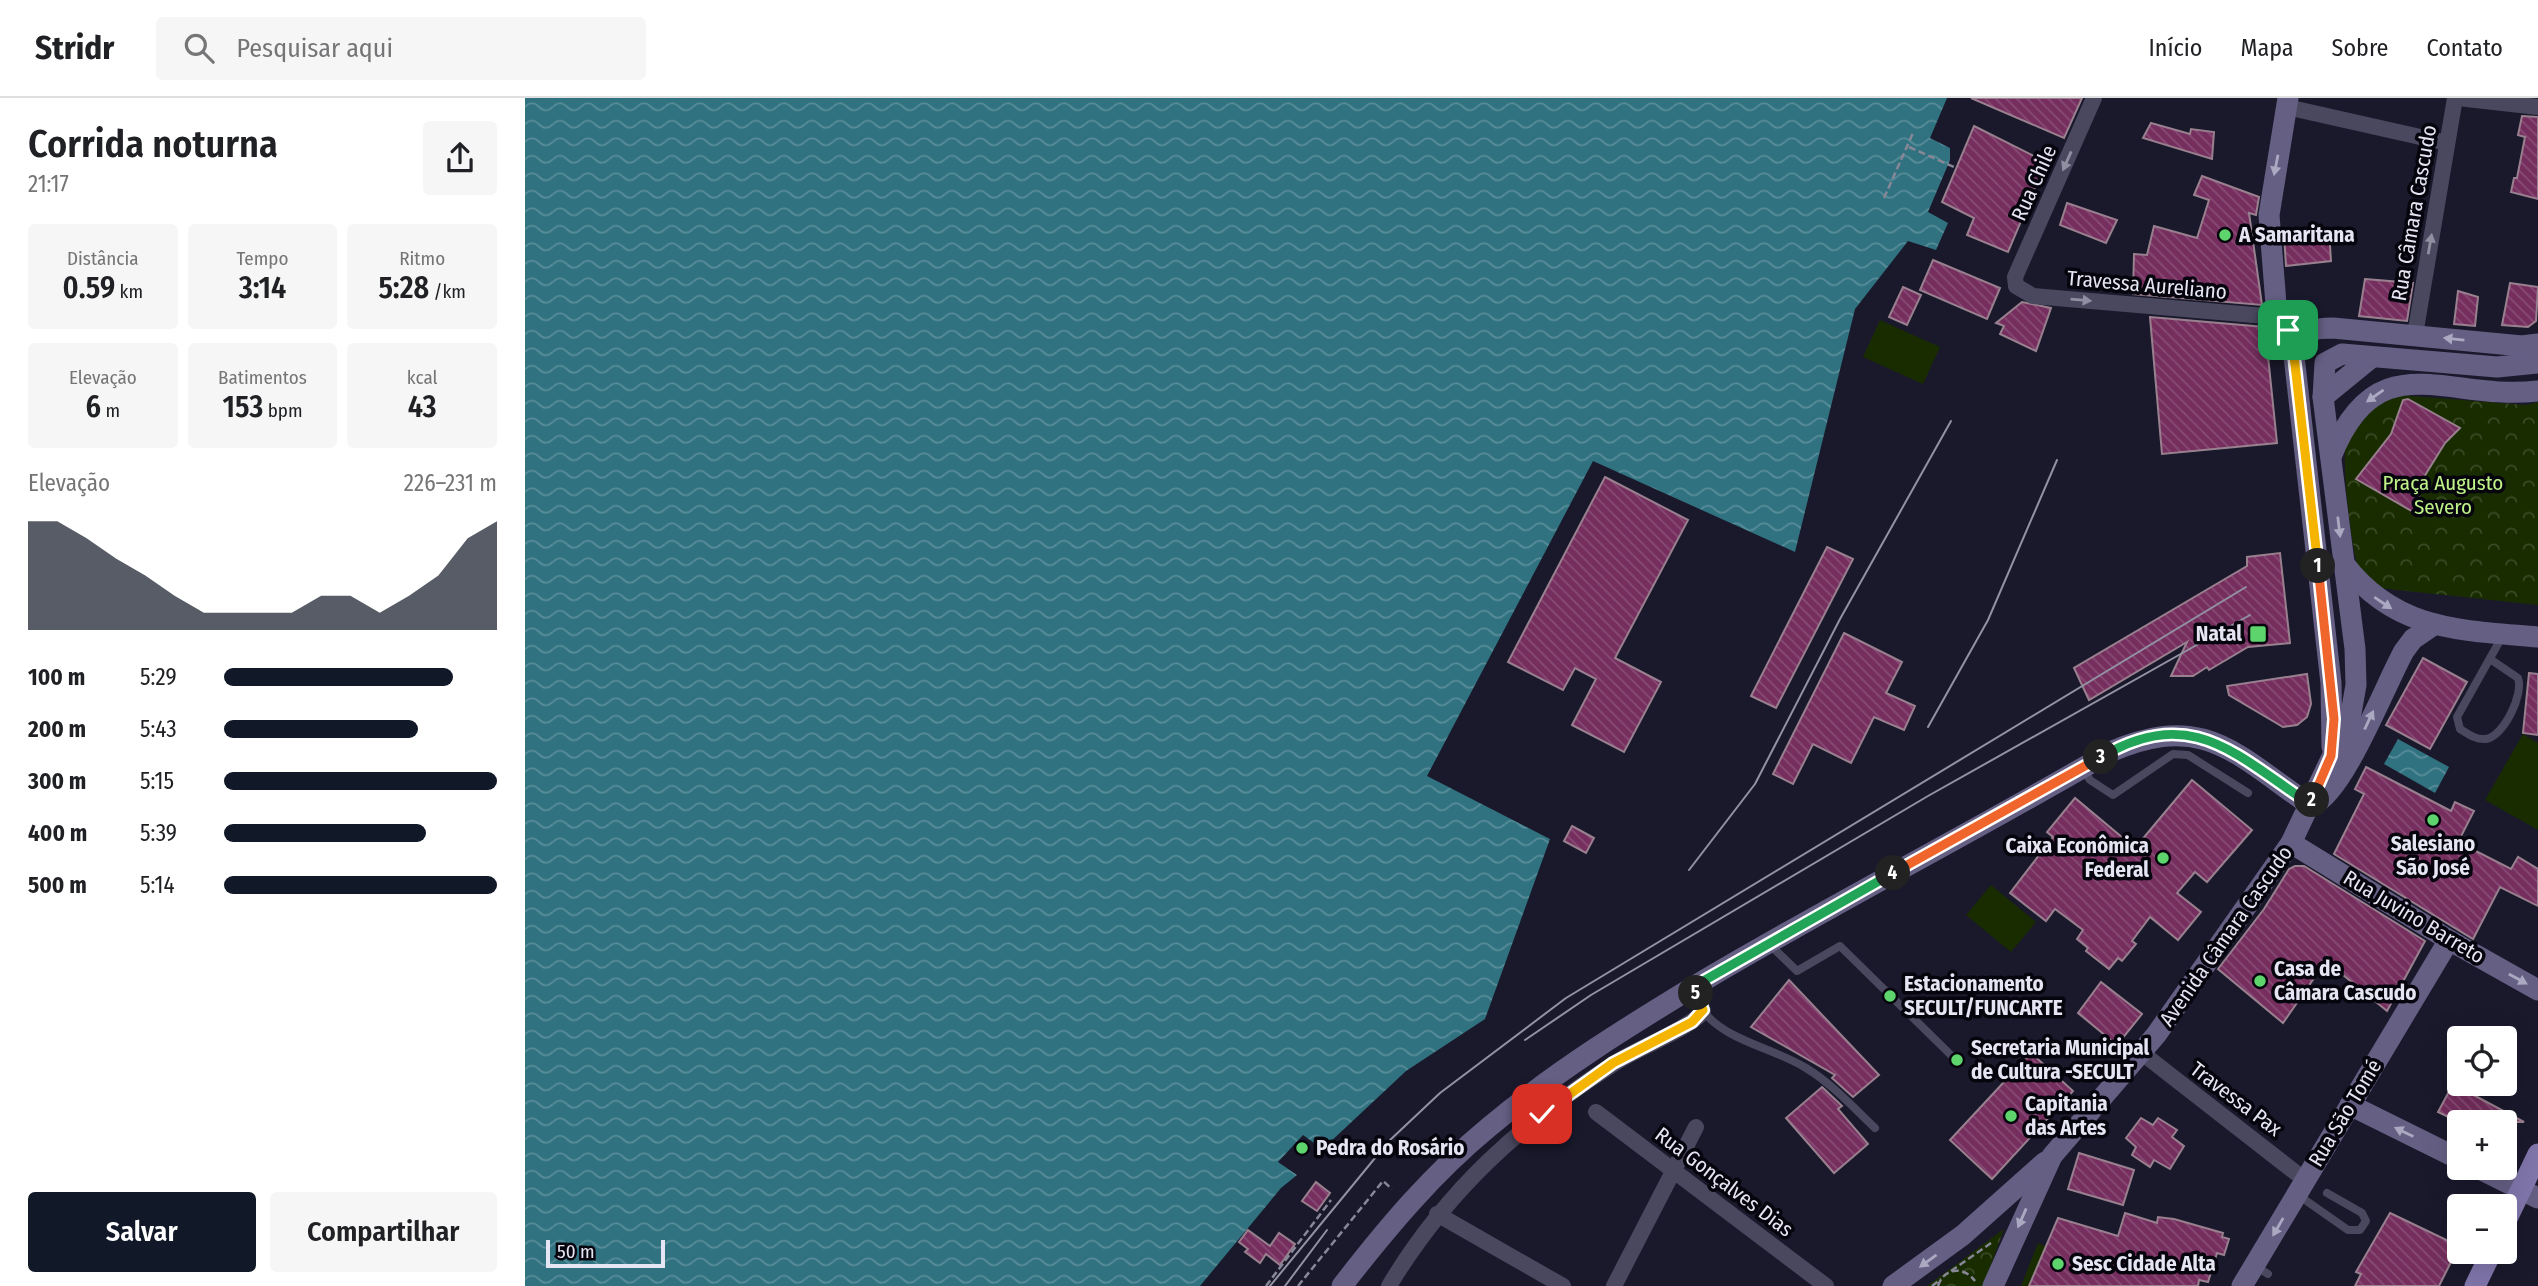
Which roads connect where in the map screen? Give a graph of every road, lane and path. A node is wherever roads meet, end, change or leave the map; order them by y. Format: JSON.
{"nodes":[{"id":1,"x":2094,"y":98,"type":"edge"},
{"id":2,"x":2456,"y":98,"type":"edge"},
{"id":3,"x":2288,"y":102,"type":"edge"},
{"id":4,"x":2538,"y":107,"type":"edge"},
{"id":5,"x":1913,"y":133,"type":"dead end"},
{"id":6,"x":2447,"y":143,"type":"junction"},
{"id":7,"x":1907,"y":146,"type":"junction"},
{"id":8,"x":1954,"y":167,"type":"dead end"},
{"id":9,"x":1884,"y":198,"type":"dead end"},
{"id":10,"x":2016,"y":286,"type":"joint"},
{"id":11,"x":2277,"y":317,"type":"junction"},
{"id":12,"x":2414,"y":335,"type":"junction"},
{"id":13,"x":2530,"y":345,"type":"edge"},
{"id":14,"x":2293,"y":347,"type":"junction"},
{"id":15,"x":2538,"y":363,"type":"edge"},
{"id":16,"x":2538,"y":391,"type":"edge"},
{"id":17,"x":2330,"y":459,"type":"junction"},
{"id":18,"x":2344,"y":564,"type":"junction"},
{"id":19,"x":2435,"y":624,"type":"junction"},
{"id":20,"x":2504,"y":634,"type":"junction"},
{"id":21,"x":2538,"y":637,"type":"edge"},
{"id":22,"x":2490,"y":659,"type":"junction"},
{"id":23,"x":2331,"y":756,"type":"junction"},
{"id":24,"x":2082,"y":768,"type":"junction"},
{"id":25,"x":2248,"y":793,"type":"dead end"},
{"id":26,"x":2310,"y":804,"type":"junction"},
{"id":27,"x":2291,"y":843,"type":"junction"},
{"id":28,"x":2449,"y":940,"type":"junction"},
{"id":29,"x":1767,"y":943,"type":"junction"},
{"id":30,"x":1691,"y":988,"type":"junction"},
{"id":31,"x":2538,"y":990,"type":"edge"},
{"id":32,"x":1703,"y":1010,"type":"junction"},
{"id":33,"x":2142,"y":1053,"type":"junction"},
{"id":34,"x":1959,"y":1063,"type":"dead end"},
{"id":35,"x":2350,"y":1105,"type":"junction"},
{"id":36,"x":1596,"y":1112,"type":"dead end"},
{"id":37,"x":1696,"y":1127,"type":"dead end"},
{"id":38,"x":1875,"y":1128,"type":"dead end"},
{"id":39,"x":2447,"y":1153,"type":"edge"},
{"id":40,"x":2538,"y":1154,"type":"edge"},
{"id":41,"x":2052,"y":1156,"type":"junction"},
{"id":42,"x":1673,"y":1170,"type":"junction"},
{"id":43,"x":2502,"y":1180,"type":"edge"},
{"id":44,"x":2301,"y":1187,"type":"junction"},
{"id":45,"x":1392,"y":1189,"type":"dead end"},
{"id":46,"x":2327,"y":1193,"type":"dead end"},
{"id":47,"x":2530,"y":1194,"type":"edge"},
{"id":48,"x":1331,"y":1200,"type":"dead end"},
{"id":49,"x":2517,"y":1210,"type":"edge"},
{"id":50,"x":1437,"y":1214,"type":"junction"},
{"id":51,"x":1990,"y":1252,"type":"dead end"},
{"id":52,"x":2486,"y":1264,"type":"edge"},
{"id":53,"x":1951,"y":1271,"type":"junction"},
{"id":54,"x":1941,"y":1279,"type":"junction"},
{"id":55,"x":1988,"y":1280,"type":"edge"},
{"id":56,"x":1266,"y":1286,"type":"edge"},
{"id":57,"x":1299,"y":1286,"type":"edge"},
{"id":58,"x":1342,"y":1286,"type":"edge"},
{"id":59,"x":1389,"y":1286,"type":"edge"},
{"id":60,"x":1563,"y":1286,"type":"edge"},
{"id":61,"x":1614,"y":1286,"type":"edge"},
{"id":62,"x":1826,"y":1286,"type":"edge"},
{"id":63,"x":1893,"y":1286,"type":"edge"},
{"id":64,"x":1932,"y":1286,"type":"edge"},
{"id":65,"x":1938,"y":1286,"type":"edge"},
{"id":66,"x":1978,"y":1286,"type":"edge"},
{"id":67,"x":2242,"y":1286,"type":"edge"},
{"id":68,"x":2475,"y":1286,"type":"edge"}],
"edges":[{"from":1,"to":10,"type":"street","name":"Rua Chile","one_way":true},
{"from":2,"to":4,"type":"street"},
{"from":2,"to":6,"type":"street","name":"Rua Câmara Cascudo"},
{"from":3,"to":6,"type":"street"},
{"from":3,"to":11,"type":"main road","one_way":true},
{"from":5,"to":7,"type":"path"},
{"from":12,"to":6,"type":"street","name":"Rua Câmara Cascudo","one_way":true},
{"from":7,"to":8,"type":"path"},
{"from":7,"to":9,"type":"path"},
{"from":10,"to":11,"type":"street","name":"Travessa Aureliano","one_way":true},
{"from":11,"to":14,"type":"main road"},
{"from":13,"to":12,"type":"main road","one_way":true},
{"from":12,"to":14,"type":"main road"},
{"from":14,"to":23,"type":"main road"},
{"from":15,"to":17,"type":"main road"},
{"from":16,"to":17,"type":"main road","one_way":true},
{"from":17,"to":18,"type":"main road","one_way":true},
{"from":18,"to":19,"type":"main road","one_way":true},
{"from":18,"to":23,"type":"main road"},
{"from":19,"to":20,"type":"main road"},
{"from":26,"to":19,"type":"main road","name":"Avenida Câmara Cascudo","one_way":true},
{"from":20,"to":21,"type":"main road"},
{"from":20,"to":22,"type":"lane"},
{"from":22,"to":22,"type":"lane"},
{"from":23,"to":26,"type":"main road"},
{"from":24,"to":25,"type":"lane"},
{"from":24,"to":26,"type":"main road"},
{"from":24,"to":29,"type":"main road"},
{"from":26,"to":27,"type":"main road","name":"Avenida Câmara Cascudo"},
{"from":27,"to":28,"type":"main road","name":"Rua Juvino Barreto"},
{"from":27,"to":33,"type":"main road","name":"Avenida Câmara Cascudo"},
{"from":28,"to":31,"type":"main road","name":"Rua Juvino Barreto","one_way":true},
{"from":28,"to":35,"type":"main road","name":"Rua São Tomé"},
{"from":29,"to":30,"type":"main road"},
{"from":29,"to":34,"type":"lane"},
{"from":30,"to":32,"type":"street"},
{"from":30,"to":58,"type":"main road"},
{"from":32,"to":38,"type":"lane"},
{"from":32,"to":50,"type":"street"},
{"from":33,"to":41,"type":"main road","name":"Avenida Câmara Cascudo"},
{"from":33,"to":44,"type":"street","name":"Travessa Pax"},
{"from":39,"to":35,"type":"main road","one_way":true},
{"from":35,"to":44,"type":"main road","name":"Rua São Tomé"},
{"from":36,"to":42,"type":"street","name":"Rua Gonçalves Dias"},
{"from":37,"to":42,"type":"street"},
{"from":40,"to":47,"type":"main road"},
{"from":41,"to":55,"type":"main road","name":"Avenida Câmara Cascudo","one_way":true},
{"from":41,"to":63,"type":"main road","one_way":true},
{"from":42,"to":61,"type":"street"},
{"from":42,"to":62,"type":"street","name":"Rua Gonçalves Dias"},
{"from":43,"to":47,"type":"main road"},
{"from":44,"to":46,"type":"lane"},
{"from":44,"to":67,"type":"main road","name":"Rua São Tomé","one_way":true},
{"from":45,"to":57,"type":"path"},
{"from":47,"to":49,"type":"main road"},
{"from":48,"to":56,"type":"path"},
{"from":50,"to":59,"type":"street"},
{"from":50,"to":60,"type":"street"},
{"from":51,"to":53,"type":"path"},
{"from":52,"to":68,"type":"main road"},
{"from":53,"to":54,"type":"path"},
{"from":53,"to":66,"type":"path"},
{"from":54,"to":64,"type":"path"},
{"from":54,"to":65,"type":"path"},
{"from":55,"to":66,"type":"path"}]}
